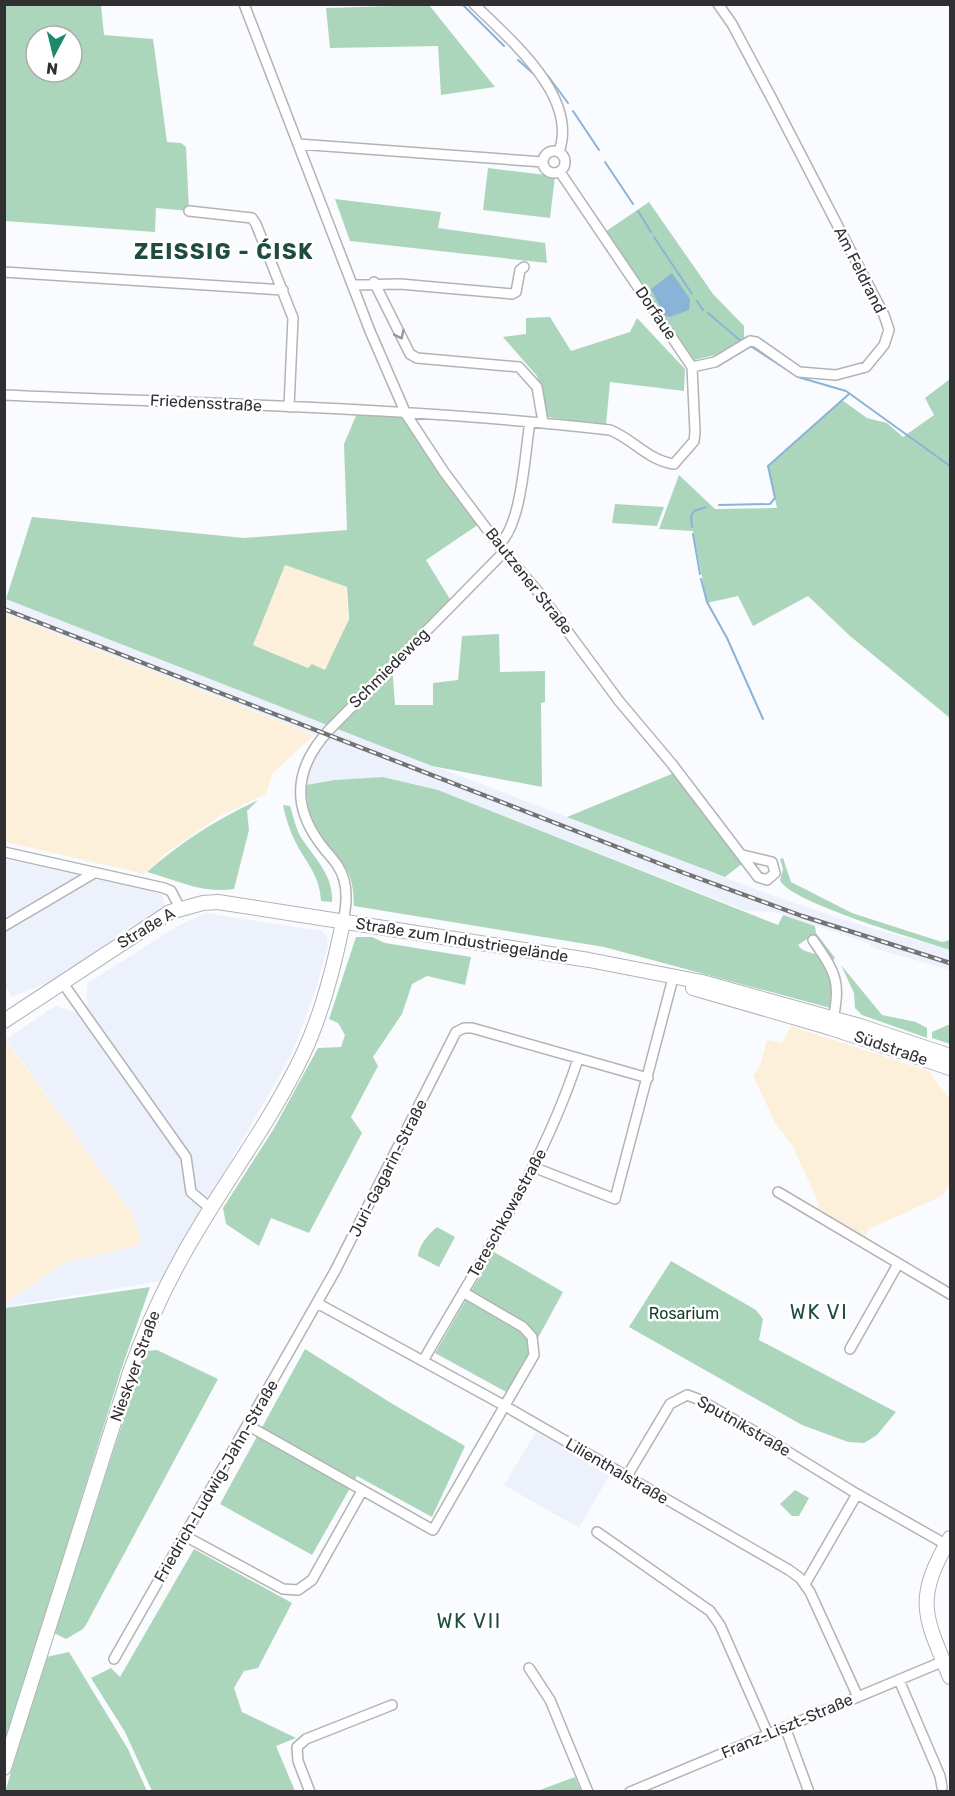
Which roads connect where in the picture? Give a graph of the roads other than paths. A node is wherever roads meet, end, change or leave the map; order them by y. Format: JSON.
{"nodes":[{"id":1,"x":243,"y":4,"type":"edge"},
{"id":2,"x":474,"y":4,"type":"edge"},
{"id":3,"x":718,"y":4,"type":"edge"},
{"id":4,"x":298,"y":144,"type":"junction"},
{"id":5,"x":559,"y":152,"type":"junction"},
{"id":6,"x":543,"y":162,"type":"junction"},
{"id":7,"x":560,"y":172,"type":"junction"},
{"id":8,"x":189,"y":211,"type":"dead end"},
{"id":9,"x":524,"y":267,"type":"dead end"},
{"id":10,"x":4,"y":272,"type":"edge"},
{"id":11,"x":375,"y":282,"type":"junction"},
{"id":12,"x":353,"y":285,"type":"junction"},
{"id":13,"x":283,"y":290,"type":"junction"},
{"id":14,"x":692,"y":368,"type":"junction"},
{"id":15,"x":4,"y":395,"type":"edge"},
{"id":16,"x":289,"y":407,"type":"junction"},
{"id":17,"x":406,"y":414,"type":"junction"},
{"id":18,"x":530,"y":422,"type":"junction"},
{"id":19,"x":543,"y":422,"type":"junction"},
{"id":20,"x":502,"y":548,"type":"junction"},
{"id":21,"x":300,"y":798,"type":"joint"},
{"id":22,"x":4,"y":852,"type":"edge"},
{"id":23,"x":743,"y":855,"type":"dead end"},
{"id":24,"x":94,"y":873,"type":"junction"},
{"id":25,"x":180,"y":908,"type":"junction"},
{"id":26,"x":343,"y":922,"type":"junction"},
{"id":27,"x":4,"y":926,"type":"edge"},
{"id":28,"x":813,"y":940,"type":"dead end"},
{"id":29,"x":676,"y":979,"type":"junction"},
{"id":30,"x":62,"y":982,"type":"junction"},
{"id":31,"x":4,"y":1021,"type":"edge"},
{"id":32,"x":832,"y":1023,"type":"junction"},
{"id":33,"x":951,"y":1056,"type":"edge"},
{"id":34,"x":578,"y":1059,"type":"junction"},
{"id":35,"x":951,"y":1068,"type":"edge"},
{"id":36,"x":648,"y":1078,"type":"junction"},
{"id":37,"x":533,"y":1167,"type":"junction"},
{"id":38,"x":778,"y":1192,"type":"dead end"},
{"id":39,"x":211,"y":1209,"type":"junction"},
{"id":40,"x":898,"y":1264,"type":"junction"},
{"id":41,"x":463,"y":1292,"type":"junction"},
{"id":42,"x":951,"y":1294,"type":"edge"},
{"id":43,"x":317,"y":1303,"type":"junction"},
{"id":44,"x":850,"y":1349,"type":"dead end"},
{"id":45,"x":423,"y":1361,"type":"junction"},
{"id":46,"x":505,"y":1406,"type":"junction"},
{"id":47,"x":249,"y":1426,"type":"junction"},
{"id":48,"x":627,"y":1476,"type":"junction"},
{"id":49,"x":362,"y":1491,"type":"junction"},
{"id":50,"x":857,"y":1494,"type":"junction"},
{"id":51,"x":597,"y":1532,"type":"dead end"},
{"id":52,"x":185,"y":1536,"type":"junction"},
{"id":53,"x":949,"y":1541,"type":"edge"},
{"id":54,"x":805,"y":1584,"type":"junction"},
{"id":55,"x":114,"y":1659,"type":"dead end"},
{"id":56,"x":944,"y":1661,"type":"junction"},
{"id":57,"x":529,"y":1668,"type":"dead end"},
{"id":58,"x":951,"y":1677,"type":"edge"},
{"id":59,"x":899,"y":1680,"type":"junction"},
{"id":60,"x":858,"y":1697,"type":"junction"},
{"id":61,"x":392,"y":1705,"type":"dead end"},
{"id":62,"x":785,"y":1727,"type":"junction"},
{"id":63,"x":768,"y":1734,"type":"junction"},
{"id":64,"x":4,"y":1768,"type":"edge"},
{"id":65,"x":942,"y":1787,"type":"dead end"},
{"id":66,"x":310,"y":1791,"type":"edge"},
{"id":67,"x":588,"y":1791,"type":"edge"},
{"id":68,"x":630,"y":1791,"type":"edge"},
{"id":69,"x":809,"y":1791,"type":"edge"}],
"edges":[{"from":1,"to":4,"type":"street","name":"Bautzener Straße"},
{"from":2,"to":5,"type":"street"},
{"from":3,"to":14,"type":"street","name":"Am Feldrand"},
{"from":4,"to":6,"type":"street","name":"Dorfaue"},
{"from":4,"to":12,"type":"street","name":"Bautzener Straße"},
{"from":5,"to":6,"type":"street"},
{"from":5,"to":7,"type":"street"},
{"from":6,"to":7,"type":"street","name":"Dorfaue"},
{"from":7,"to":14,"type":"street","name":"Dorfaue"},
{"from":8,"to":13,"type":"street"},
{"from":9,"to":11,"type":"street"},
{"from":10,"to":13,"type":"street"},
{"from":11,"to":12,"type":"street"},
{"from":11,"to":19,"type":"street","one_way":true},
{"from":12,"to":17,"type":"street","name":"Bautzener Straße"},
{"from":13,"to":16,"type":"street"},
{"from":14,"to":19,"type":"street","name":"Friedensstraße"},
{"from":15,"to":16,"type":"street","name":"Friedensstraße"},
{"from":16,"to":17,"type":"street","name":"Friedensstraße"},
{"from":17,"to":18,"type":"street","name":"Friedensstraße"},
{"from":17,"to":20,"type":"street","name":"Bautzener Straße"},
{"from":18,"to":19,"type":"street","name":"Friedensstraße"},
{"from":18,"to":20,"type":"street","name":"Schmiedeweg"},
{"from":20,"to":21,"type":"street","name":"Schmiedeweg"},
{"from":20,"to":23,"type":"street","name":"Bautzener Straße"},
{"from":21,"to":26,"type":"street","name":"Straße zum Industriegelände"},
{"from":22,"to":24,"type":"street"},
{"from":24,"to":25,"type":"street"},
{"from":24,"to":27,"type":"street"},
{"from":25,"to":26,"type":"main road","name":"Straße A"},
{"from":25,"to":30,"type":"main road","name":"Straße A"},
{"from":26,"to":29,"type":"main road","name":"Straße zum Industriegelände"},
{"from":26,"to":39,"type":"main road","name":"Nieskyer Straße"},
{"from":28,"to":32,"type":"street"},
{"from":29,"to":32,"type":"main road","name":"Straße zum Industriegelände"},
{"from":29,"to":36,"type":"street"},
{"from":30,"to":31,"type":"main road","name":"Straße A"},
{"from":30,"to":39,"type":"street"},
{"from":32,"to":33,"type":"main road","name":"Südstraße"},
{"from":32,"to":35,"type":"main road","name":"Südstraße"},
{"from":34,"to":36,"type":"street"},
{"from":34,"to":37,"type":"street","name":"Tereschkowastraße"},
{"from":34,"to":43,"type":"street","name":"Juri-Gagarin-Straße"},
{"from":36,"to":37,"type":"street"},
{"from":37,"to":41,"type":"street","name":"Tereschkowastraße"},
{"from":38,"to":40,"type":"street"},
{"from":39,"to":64,"type":"main road","name":"Nieskyer Straße"},
{"from":40,"to":42,"type":"street"},
{"from":40,"to":44,"type":"street"},
{"from":41,"to":45,"type":"street","name":"Tereschkowastraße"},
{"from":41,"to":46,"type":"street"},
{"from":43,"to":45,"type":"street","name":"Lilienthalstraße"},
{"from":43,"to":47,"type":"street","name":"Friedrich-Ludwig-Jahn-Straße"},
{"from":45,"to":46,"type":"street","name":"Lilienthalstraße"},
{"from":46,"to":48,"type":"street","name":"Lilienthalstraße"},
{"from":46,"to":49,"type":"street"},
{"from":47,"to":49,"type":"street"},
{"from":47,"to":52,"type":"street","name":"Friedrich-Ludwig-Jahn-Straße"},
{"from":48,"to":50,"type":"street","name":"Sputnikstraße"},
{"from":48,"to":54,"type":"street","name":"Lilienthalstraße"},
{"from":49,"to":52,"type":"street"},
{"from":50,"to":53,"type":"street","name":"Sputnikstraße"},
{"from":50,"to":54,"type":"street"},
{"from":51,"to":63,"type":"street"},
{"from":52,"to":55,"type":"street","name":"Friedrich-Ludwig-Jahn-Straße"},
{"from":53,"to":56,"type":"main road"},
{"from":54,"to":60,"type":"street","name":"Lilienthalstraße"},
{"from":56,"to":58,"type":"main road"},
{"from":56,"to":59,"type":"street","name":"Franz-Liszt-Straße"},
{"from":57,"to":67,"type":"street"},
{"from":59,"to":60,"type":"street","name":"Franz-Liszt-Straße"},
{"from":59,"to":65,"type":"street"},
{"from":60,"to":62,"type":"street","name":"Franz-Liszt-Straße"},
{"from":61,"to":66,"type":"street"},
{"from":62,"to":63,"type":"street","name":"Franz-Liszt-Straße"},
{"from":62,"to":69,"type":"street"},
{"from":63,"to":68,"type":"street","name":"Franz-Liszt-Straße"}]}
